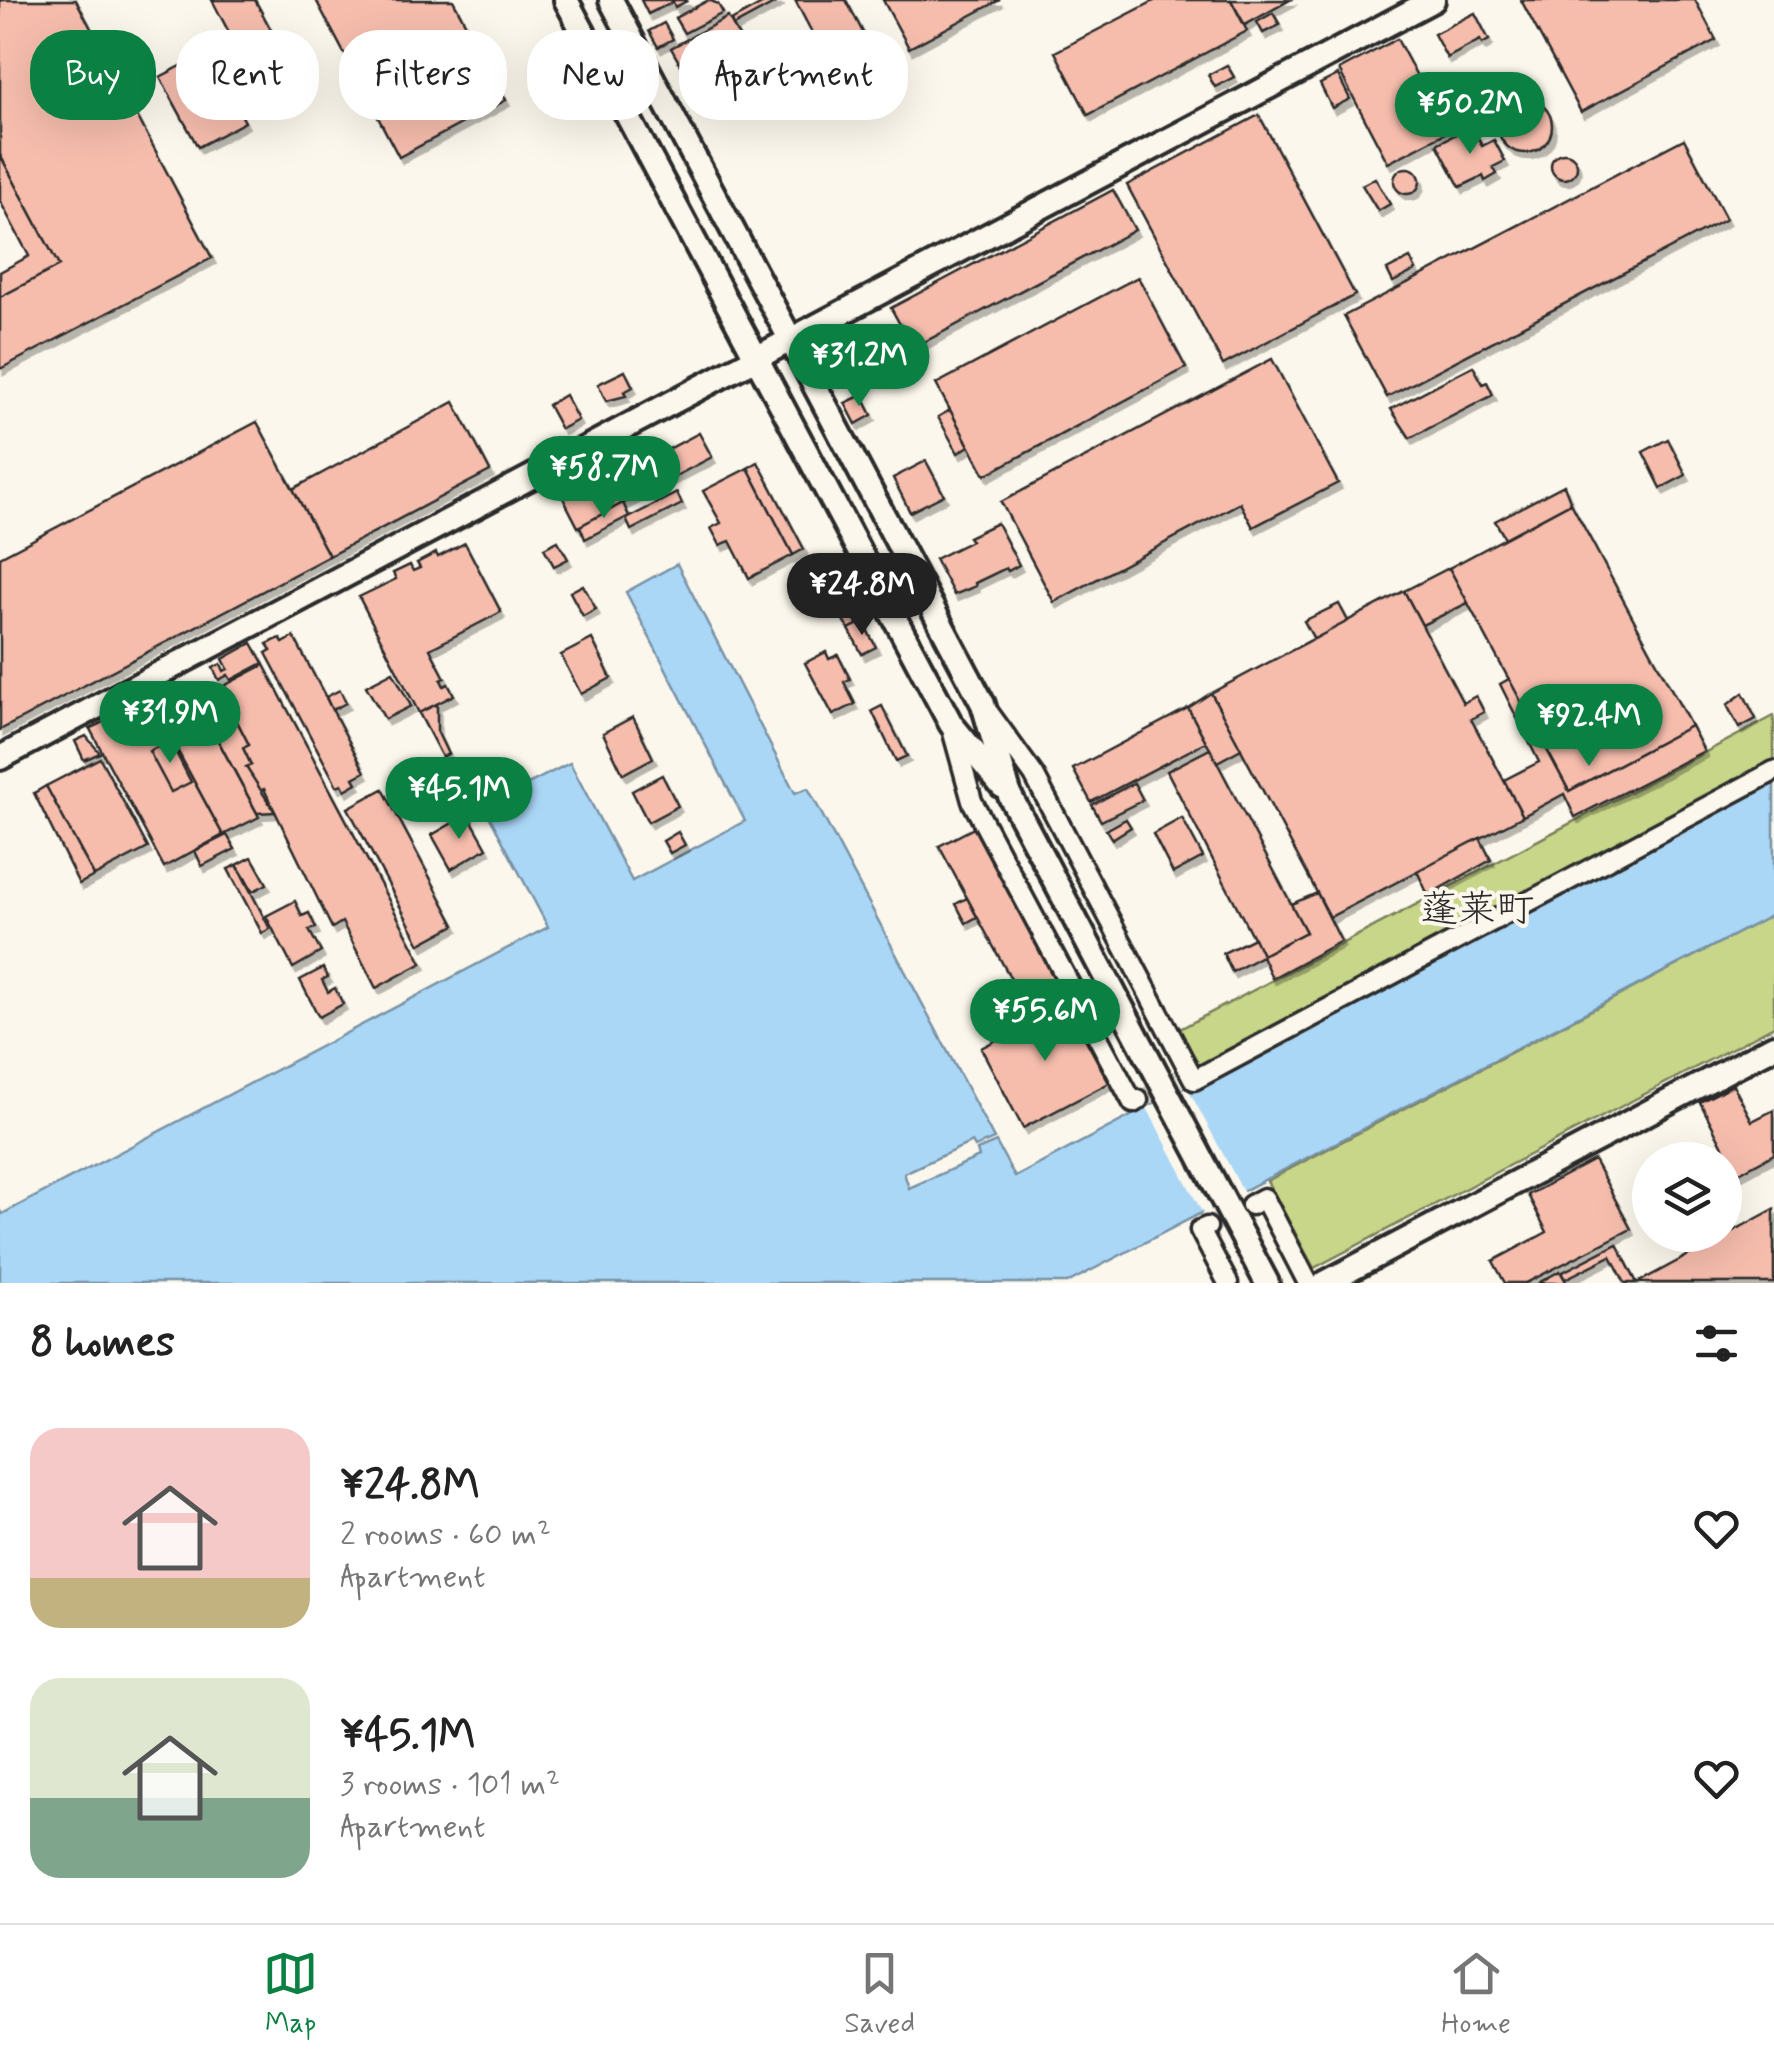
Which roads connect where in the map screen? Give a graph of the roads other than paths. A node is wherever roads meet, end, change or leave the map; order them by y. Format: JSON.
{"nodes":[{"id":1,"x":566,"y":0,"type":"edge"},
{"id":2,"x":612,"y":0,"type":"edge"},
{"id":3,"x":1433,"y":0,"type":"edge"},
{"id":4,"x":791,"y":340,"type":"junction"},
{"id":5,"x":756,"y":359,"type":"junction"},
{"id":6,"x":983,"y":704,"type":"junction"},
{"id":7,"x":951,"y":724,"type":"junction"},
{"id":8,"x":0,"y":758,"type":"edge"},
{"id":9,"x":1774,"y":771,"type":"edge"},
{"id":10,"x":1010,"y":796,"type":"junction"},
{"id":11,"x":1774,"y":1046,"type":"edge"},
{"id":12,"x":1138,"y":1100,"type":"dead end"},
{"id":13,"x":1251,"y":1205,"type":"dead end"},
{"id":14,"x":1207,"y":1227,"type":"dead end"},
{"id":15,"x":1228,"y":1283,"type":"edge"},
{"id":16,"x":1267,"y":1283,"type":"edge"},
{"id":17,"x":1308,"y":1283,"type":"edge"},
{"id":18,"x":1326,"y":1283,"type":"edge"}],
"edges":[{"from":1,"to":5,"type":"street"},
{"from":2,"to":4,"type":"street"},
{"from":3,"to":4,"type":"street"},
{"from":4,"to":5,"type":"street"},
{"from":4,"to":6,"type":"street"},
{"from":5,"to":7,"type":"street"},
{"from":5,"to":8,"type":"street"},
{"from":6,"to":9,"type":"street"},
{"from":6,"to":10,"type":"street"},
{"from":7,"to":10,"type":"street"},
{"from":7,"to":12,"type":"street"},
{"from":10,"to":16,"type":"street"},
{"from":11,"to":18,"type":"street"},
{"from":13,"to":17,"type":"street"},
{"from":14,"to":15,"type":"street"}]}
